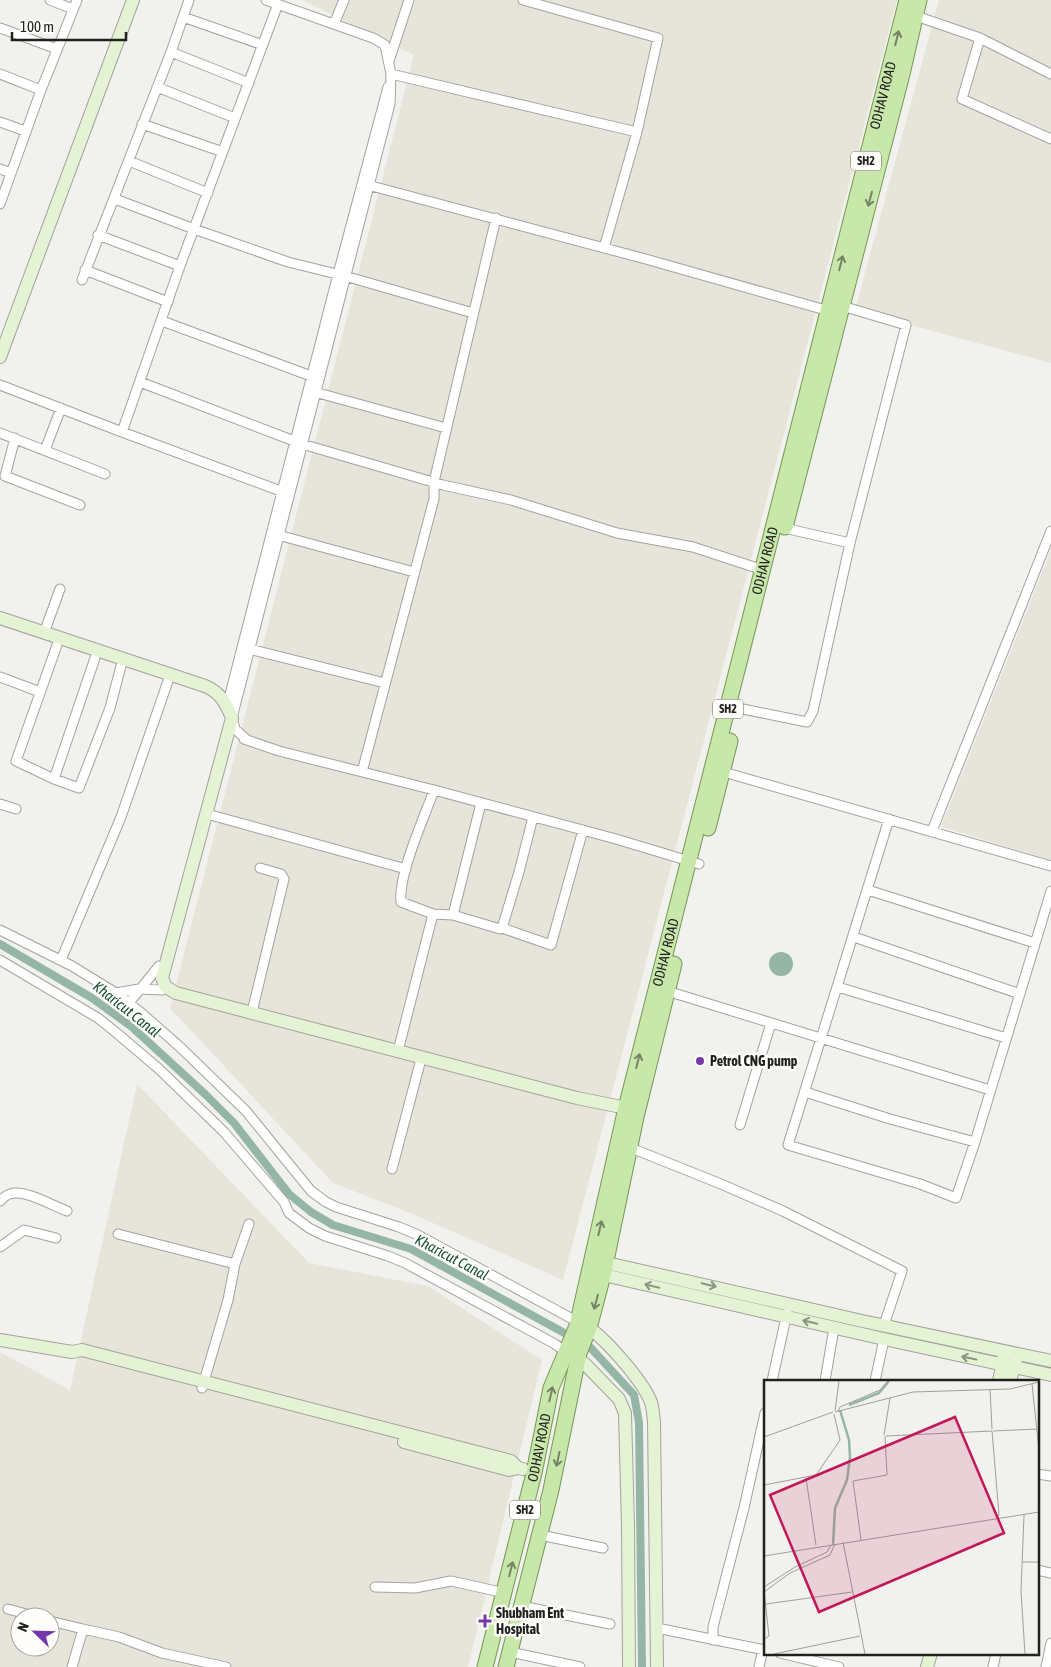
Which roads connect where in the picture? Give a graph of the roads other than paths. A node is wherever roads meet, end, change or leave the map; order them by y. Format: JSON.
{"nodes":[{"id":1,"x":50,"y":0,"type":"edge"},
{"id":2,"x":128,"y":0,"type":"edge"},
{"id":3,"x":133,"y":0,"type":"edge"},
{"id":4,"x":188,"y":0,"type":"edge"},
{"id":5,"x":266,"y":0,"type":"edge"},
{"id":6,"x":344,"y":0,"type":"edge"},
{"id":7,"x":410,"y":0,"type":"edge"},
{"id":8,"x":523,"y":0,"type":"edge"},
{"id":9,"x":919,"y":0,"type":"edge"},
{"id":10,"x":75,"y":4,"type":"edge"},
{"id":11,"x":278,"y":4,"type":"junction"},
{"id":12,"x":907,"y":7,"type":"edge"},
{"id":13,"x":183,"y":17,"type":"junction"},
{"id":14,"x":334,"y":24,"type":"junction"},
{"id":15,"x":0,"y":28,"type":"edge"},
{"id":16,"x":980,"y":38,"type":"junction"},
{"id":17,"x":263,"y":45,"type":"junction"},
{"id":18,"x":57,"y":49,"type":"junction"},
{"id":19,"x":171,"y":52,"type":"junction"},
{"id":20,"x":389,"y":61,"type":"junction"},
{"id":21,"x":0,"y":74,"type":"edge"},
{"id":22,"x":391,"y":74,"type":"junction"},
{"id":23,"x":1051,"y":74,"type":"edge"},
{"id":24,"x":249,"y":82,"type":"junction"},
{"id":25,"x":157,"y":87,"type":"junction"},
{"id":26,"x":41,"y":90,"type":"junction"},
{"id":27,"x":235,"y":118,"type":"junction"},
{"id":28,"x":0,"y":122,"type":"edge"},
{"id":29,"x":142,"y":124,"type":"junction"},
{"id":30,"x":25,"y":131,"type":"junction"},
{"id":31,"x":636,"y":132,"type":"junction"},
{"id":32,"x":1051,"y":139,"type":"edge"},
{"id":33,"x":223,"y":152,"type":"junction"},
{"id":34,"x":129,"y":161,"type":"junction"},
{"id":35,"x":0,"y":169,"type":"edge"},
{"id":36,"x":11,"y":173,"type":"junction"},
{"id":37,"x":365,"y":185,"type":"junction"},
{"id":38,"x":208,"y":193,"type":"junction"},
{"id":39,"x":115,"y":198,"type":"junction"},
{"id":40,"x":0,"y":204,"type":"edge"},
{"id":41,"x":496,"y":218,"type":"junction"},
{"id":42,"x":194,"y":229,"type":"junction"},
{"id":43,"x":98,"y":235,"type":"junction"},
{"id":44,"x":604,"y":248,"type":"junction"},
{"id":45,"x":180,"y":266,"type":"junction"},
{"id":46,"x":86,"y":270,"type":"junction"},
{"id":47,"x":341,"y":275,"type":"junction"},
{"id":48,"x":82,"y":280,"type":"dead end"},
{"id":49,"x":168,"y":302,"type":"junction"},
{"id":50,"x":836,"y":308,"type":"junction"},
{"id":51,"x":474,"y":313,"type":"junction"},
{"id":52,"x":162,"y":321,"type":"junction"},
{"id":53,"x":0,"y":343,"type":"edge"},
{"id":54,"x":0,"y":357,"type":"edge"},
{"id":55,"x":311,"y":376,"type":"junction"},
{"id":56,"x":140,"y":382,"type":"junction"},
{"id":57,"x":0,"y":384,"type":"edge"},
{"id":58,"x":311,"y":391,"type":"junction"},
{"id":59,"x":60,"y":408,"type":"junction"},
{"id":60,"x":446,"y":428,"type":"junction"},
{"id":61,"x":122,"y":432,"type":"junction"},
{"id":62,"x":0,"y":433,"type":"edge"},
{"id":63,"x":15,"y":438,"type":"junction"},
{"id":64,"x":298,"y":442,"type":"junction"},
{"id":65,"x":45,"y":450,"type":"junction"},
{"id":66,"x":105,"y":474,"type":"dead end"},
{"id":67,"x":434,"y":482,"type":"junction"},
{"id":68,"x":285,"y":492,"type":"junction"},
{"id":69,"x":80,"y":505,"type":"dead end"},
{"id":70,"x":784,"y":528,"type":"junction"},
{"id":71,"x":1051,"y":531,"type":"edge"},
{"id":72,"x":278,"y":535,"type":"junction"},
{"id":73,"x":850,"y":543,"type":"junction"},
{"id":74,"x":763,"y":570,"type":"junction"},
{"id":75,"x":414,"y":572,"type":"junction"},
{"id":76,"x":60,"y":589,"type":"dead end"},
{"id":77,"x":0,"y":618,"type":"edge"},
{"id":78,"x":0,"y":626,"type":"edge"},
{"id":79,"x":44,"y":633,"type":"junction"},
{"id":80,"x":57,"y":645,"type":"junction"},
{"id":81,"x":249,"y":649,"type":"junction"},
{"id":82,"x":95,"y":658,"type":"junction"},
{"id":83,"x":121,"y":666,"type":"junction"},
{"id":84,"x":0,"y":677,"type":"edge"},
{"id":85,"x":168,"y":681,"type":"junction"},
{"id":86,"x":385,"y":683,"type":"junction"},
{"id":87,"x":40,"y":692,"type":"junction"},
{"id":88,"x":234,"y":692,"type":"junction"},
{"id":89,"x":214,"y":693,"type":"junction"},
{"id":90,"x":738,"y":708,"type":"junction"},
{"id":91,"x":229,"y":717,"type":"junction"},
{"id":92,"x":717,"y":770,"type":"junction"},
{"id":93,"x":362,"y":772,"type":"junction"},
{"id":94,"x":54,"y":779,"type":"junction"},
{"id":95,"x":434,"y":790,"type":"junction"},
{"id":96,"x":480,"y":803,"type":"junction"},
{"id":97,"x":0,"y":804,"type":"edge"},
{"id":98,"x":16,"y":809,"type":"dead end"},
{"id":99,"x":207,"y":814,"type":"junction"},
{"id":100,"x":533,"y":817,"type":"junction"},
{"id":101,"x":889,"y":819,"type":"junction"},
{"id":102,"x":583,"y":830,"type":"junction"},
{"id":103,"x":932,"y":831,"type":"junction"},
{"id":104,"x":694,"y":862,"type":"junction"},
{"id":105,"x":1051,"y":866,"type":"edge"},
{"id":106,"x":260,"y":868,"type":"dead end"},
{"id":107,"x":406,"y":869,"type":"junction"},
{"id":108,"x":868,"y":890,"type":"junction"},
{"id":109,"x":1051,"y":891,"type":"edge"},
{"id":110,"x":434,"y":914,"type":"junction"},
{"id":111,"x":453,"y":916,"type":"junction"},
{"id":112,"x":502,"y":928,"type":"junction"},
{"id":113,"x":0,"y":930,"type":"edge"},
{"id":114,"x":854,"y":937,"type":"junction"},
{"id":115,"x":1035,"y":943,"type":"junction"},
{"id":116,"x":0,"y":960,"type":"edge"},
{"id":117,"x":61,"y":960,"type":"junction"},
{"id":118,"x":162,"y":967,"type":"junction"},
{"id":119,"x":838,"y":987,"type":"junction"},
{"id":120,"x":140,"y":989,"type":"junction"},
{"id":121,"x":164,"y":989,"type":"junction"},
{"id":122,"x":667,"y":991,"type":"junction"},
{"id":123,"x":116,"y":993,"type":"junction"},
{"id":124,"x":1020,"y":994,"type":"junction"},
{"id":125,"x":128,"y":1003,"type":"junction"},
{"id":126,"x":252,"y":1012,"type":"junction"},
{"id":127,"x":771,"y":1023,"type":"junction"},
{"id":128,"x":1006,"y":1038,"type":"junction"},
{"id":129,"x":822,"y":1039,"type":"junction"},
{"id":130,"x":398,"y":1051,"type":"junction"},
{"id":131,"x":420,"y":1063,"type":"junction"},
{"id":132,"x":990,"y":1090,"type":"junction"},
{"id":133,"x":805,"y":1092,"type":"junction"},
{"id":134,"x":632,"y":1113,"type":"junction"},
{"id":135,"x":740,"y":1125,"type":"dead end"},
{"id":136,"x":975,"y":1142,"type":"junction"},
{"id":137,"x":631,"y":1148,"type":"junction"},
{"id":138,"x":392,"y":1169,"type":"dead end"},
{"id":139,"x":0,"y":1201,"type":"edge"},
{"id":140,"x":67,"y":1212,"type":"dead end"},
{"id":141,"x":248,"y":1224,"type":"dead end"},
{"id":142,"x":118,"y":1234,"type":"dead end"},
{"id":143,"x":56,"y":1238,"type":"dead end"},
{"id":144,"x":0,"y":1247,"type":"edge"},
{"id":145,"x":235,"y":1264,"type":"junction"},
{"id":146,"x":598,"y":1267,"type":"junction"},
{"id":147,"x":788,"y":1304,"type":"junction"},
{"id":148,"x":786,"y":1317,"type":"junction"},
{"id":149,"x":581,"y":1325,"type":"junction"},
{"id":150,"x":884,"y":1325,"type":"junction"},
{"id":151,"x":834,"y":1328,"type":"junction"},
{"id":152,"x":884,"y":1339,"type":"junction"},
{"id":153,"x":0,"y":1340,"type":"edge"},
{"id":154,"x":573,"y":1353,"type":"junction"},
{"id":155,"x":1011,"y":1353,"type":"junction"},
{"id":156,"x":1051,"y":1361,"type":"edge"},
{"id":157,"x":1008,"y":1366,"type":"junction"},
{"id":158,"x":1051,"y":1375,"type":"edge"},
{"id":159,"x":772,"y":1380,"type":"edge"},
{"id":160,"x":825,"y":1380,"type":"edge"},
{"id":161,"x":875,"y":1380,"type":"edge"},
{"id":162,"x":1000,"y":1380,"type":"edge"},
{"id":163,"x":1010,"y":1380,"type":"edge"},
{"id":164,"x":203,"y":1385,"type":"junction"},
{"id":165,"x":764,"y":1417,"type":"edge"},
{"id":166,"x":534,"y":1473,"type":"junction"},
{"id":167,"x":1038,"y":1474,"type":"edge"},
{"id":168,"x":1051,"y":1476,"type":"edge"},
{"id":169,"x":540,"y":1535,"type":"junction"},
{"id":170,"x":603,"y":1548,"type":"dead end"},
{"id":171,"x":1038,"y":1570,"type":"edge"},
{"id":172,"x":1051,"y":1573,"type":"edge"},
{"id":173,"x":375,"y":1587,"type":"dead end"},
{"id":174,"x":504,"y":1593,"type":"junction"},
{"id":175,"x":521,"y":1606,"type":"junction"},
{"id":176,"x":60,"y":1624,"type":"edge"},
{"id":177,"x":610,"y":1624,"type":"dead end"},
{"id":178,"x":657,"y":1628,"type":"junction"},
{"id":179,"x":83,"y":1630,"type":"junction"},
{"id":180,"x":713,"y":1640,"type":"junction"},
{"id":181,"x":1051,"y":1643,"type":"edge"},
{"id":182,"x":764,"y":1650,"type":"edge"},
{"id":183,"x":510,"y":1652,"type":"junction"},
{"id":184,"x":789,"y":1654,"type":"edge"},
{"id":185,"x":931,"y":1654,"type":"edge"},
{"id":186,"x":940,"y":1654,"type":"edge"},
{"id":187,"x":996,"y":1654,"type":"edge"},
{"id":188,"x":806,"y":1656,"type":"edge"},
{"id":189,"x":72,"y":1667,"type":"edge"},
{"id":190,"x":226,"y":1667,"type":"edge"},
{"id":191,"x":485,"y":1667,"type":"edge"},
{"id":192,"x":506,"y":1667,"type":"edge"},
{"id":193,"x":580,"y":1667,"type":"edge"},
{"id":194,"x":629,"y":1667,"type":"edge"},
{"id":195,"x":657,"y":1667,"type":"edge"},
{"id":196,"x":759,"y":1667,"type":"edge"},
{"id":197,"x":839,"y":1667,"type":"edge"},
{"id":198,"x":927,"y":1667,"type":"edge"},
{"id":199,"x":936,"y":1667,"type":"edge"},
{"id":200,"x":993,"y":1667,"type":"edge"},
{"id":201,"x":1046,"y":1667,"type":"edge"}],
"edges":[{"from":1,"to":10,"type":"street"},
{"from":2,"to":53,"type":"street"},
{"from":3,"to":54,"type":"street"},
{"from":4,"to":13,"type":"street"},
{"from":5,"to":11,"type":"street"},
{"from":6,"to":14,"type":"street"},
{"from":7,"to":20,"type":"street"},
{"from":8,"to":31,"type":"street"},
{"from":9,"to":12,"type":"main road","number":"SH2"},
{"from":10,"to":18,"type":"street"},
{"from":11,"to":14,"type":"street"},
{"from":11,"to":17,"type":"street"},
{"from":12,"to":16,"type":"street"},
{"from":12,"to":50,"type":"main road","name":"ODHAV ROAD","number":"SH2"},
{"from":13,"to":17,"type":"street"},
{"from":13,"to":19,"type":"street"},
{"from":14,"to":20,"type":"street"},
{"from":15,"to":18,"type":"street"},
{"from":16,"to":23,"type":"street"},
{"from":16,"to":32,"type":"street"},
{"from":17,"to":24,"type":"street"},
{"from":18,"to":26,"type":"street"},
{"from":19,"to":24,"type":"street"},
{"from":19,"to":25,"type":"street"},
{"from":20,"to":22,"type":"street"},
{"from":21,"to":26,"type":"street"},
{"from":22,"to":31,"type":"street"},
{"from":22,"to":37,"type":"street"},
{"from":24,"to":27,"type":"street"},
{"from":25,"to":27,"type":"street"},
{"from":25,"to":29,"type":"street"},
{"from":26,"to":30,"type":"street"},
{"from":27,"to":33,"type":"street"},
{"from":28,"to":30,"type":"street"},
{"from":29,"to":33,"type":"street"},
{"from":29,"to":34,"type":"street"},
{"from":30,"to":36,"type":"street"},
{"from":31,"to":44,"type":"street"},
{"from":33,"to":38,"type":"street"},
{"from":34,"to":38,"type":"street"},
{"from":34,"to":39,"type":"street"},
{"from":35,"to":36,"type":"street"},
{"from":36,"to":40,"type":"street"},
{"from":37,"to":41,"type":"street"},
{"from":37,"to":47,"type":"street"},
{"from":38,"to":42,"type":"street"},
{"from":39,"to":42,"type":"street"},
{"from":39,"to":43,"type":"street"},
{"from":41,"to":44,"type":"street"},
{"from":41,"to":51,"type":"street"},
{"from":42,"to":45,"type":"street"},
{"from":42,"to":47,"type":"street"},
{"from":43,"to":45,"type":"street"},
{"from":43,"to":46,"type":"street"},
{"from":44,"to":50,"type":"street"},
{"from":45,"to":49,"type":"street"},
{"from":46,"to":48,"type":"street"},
{"from":46,"to":49,"type":"street"},
{"from":47,"to":51,"type":"street"},
{"from":47,"to":55,"type":"street"},
{"from":47,"to":58,"type":"street"},
{"from":49,"to":52,"type":"street"},
{"from":50,"to":70,"type":"main road","name":"ODHAV ROAD","number":"SH2"},
{"from":50,"to":73,"type":"street"},
{"from":50,"to":74,"type":"main road","name":"ODHAV ROAD","number":"SH2"},
{"from":51,"to":60,"type":"street"},
{"from":52,"to":55,"type":"street"},
{"from":52,"to":56,"type":"street"},
{"from":55,"to":58,"type":"street"},
{"from":56,"to":61,"type":"street"},
{"from":56,"to":64,"type":"street"},
{"from":57,"to":59,"type":"street"},
{"from":58,"to":60,"type":"street"},
{"from":58,"to":64,"type":"street"},
{"from":59,"to":61,"type":"street"},
{"from":59,"to":65,"type":"street"},
{"from":60,"to":67,"type":"street"},
{"from":61,"to":68,"type":"street"},
{"from":62,"to":63,"type":"street"},
{"from":63,"to":65,"type":"street"},
{"from":63,"to":69,"type":"street"},
{"from":64,"to":67,"type":"street"},
{"from":64,"to":68,"type":"street"},
{"from":65,"to":66,"type":"street"},
{"from":67,"to":74,"type":"street"},
{"from":67,"to":75,"type":"street"},
{"from":68,"to":72,"type":"street"},
{"from":68,"to":88,"type":"street"},
{"from":70,"to":73,"type":"street"},
{"from":70,"to":90,"type":"main road","name":"ODHAV ROAD","number":"SH2"},
{"from":71,"to":103,"type":"street"},
{"from":72,"to":75,"type":"street"},
{"from":72,"to":81,"type":"street"},
{"from":73,"to":90,"type":"street"},
{"from":74,"to":92,"type":"main road","name":"ODHAV ROAD","number":"SH2"},
{"from":75,"to":86,"type":"street"},
{"from":76,"to":79,"type":"street"},
{"from":77,"to":79,"type":"street"},
{"from":78,"to":80,"type":"street"},
{"from":79,"to":89,"type":"street"},
{"from":80,"to":82,"type":"street"},
{"from":80,"to":87,"type":"street"},
{"from":81,"to":86,"type":"street"},
{"from":81,"to":88,"type":"street"},
{"from":82,"to":83,"type":"street"},
{"from":82,"to":94,"type":"street"},
{"from":83,"to":85,"type":"street"},
{"from":83,"to":94,"type":"street"},
{"from":84,"to":87,"type":"street"},
{"from":85,"to":89,"type":"street"},
{"from":85,"to":117,"type":"street"},
{"from":86,"to":93,"type":"street"},
{"from":87,"to":94,"type":"street"},
{"from":88,"to":89,"type":"street"},
{"from":88,"to":91,"type":"street"},
{"from":89,"to":91,"type":"street"},
{"from":90,"to":92,"type":"main road","name":"ODHAV ROAD","number":"SH2"},
{"from":91,"to":93,"type":"street"},
{"from":91,"to":99,"type":"street"},
{"from":91,"to":118,"type":"street"},
{"from":92,"to":101,"type":"street"},
{"from":92,"to":104,"type":"main road","name":"ODHAV ROAD","number":"SH2"},
{"from":93,"to":95,"type":"street"},
{"from":95,"to":96,"type":"street"},
{"from":95,"to":107,"type":"street"},
{"from":96,"to":100,"type":"street"},
{"from":96,"to":111,"type":"street"},
{"from":97,"to":98,"type":"street"},
{"from":99,"to":107,"type":"street"},
{"from":99,"to":118,"type":"street"},
{"from":100,"to":102,"type":"street"},
{"from":100,"to":112,"type":"street"},
{"from":101,"to":103,"type":"street"},
{"from":101,"to":108,"type":"street"},
{"from":102,"to":104,"type":"street"},
{"from":102,"to":112,"type":"street"},
{"from":103,"to":105,"type":"street"},
{"from":104,"to":122,"type":"main road","name":"ODHAV ROAD","number":"SH2"},
{"from":134,"to":104,"type":"main road","name":"ODHAV ROAD","number":"SH2","one_way":true},
{"from":106,"to":126,"type":"street"},
{"from":107,"to":110,"type":"street"},
{"from":108,"to":114,"type":"street"},
{"from":108,"to":115,"type":"street"},
{"from":109,"to":115,"type":"street"},
{"from":110,"to":111,"type":"street"},
{"from":110,"to":130,"type":"street"},
{"from":111,"to":112,"type":"street"},
{"from":113,"to":117,"type":"street"},
{"from":114,"to":119,"type":"street"},
{"from":114,"to":124,"type":"street"},
{"from":115,"to":124,"type":"street"},
{"from":116,"to":154,"type":"street"},
{"from":117,"to":123,"type":"street"},
{"from":118,"to":120,"type":"street"},
{"from":118,"to":121,"type":"street"},
{"from":119,"to":128,"type":"street"},
{"from":119,"to":129,"type":"street"},
{"from":120,"to":121,"type":"street"},
{"from":120,"to":123,"type":"street"},
{"from":120,"to":125,"type":"street"},
{"from":121,"to":126,"type":"street"},
{"from":121,"to":131,"type":"street"},
{"from":122,"to":127,"type":"street"},
{"from":122,"to":134,"type":"main road","name":"ODHAV ROAD","number":"SH2"},
{"from":123,"to":125,"type":"street"},
{"from":124,"to":128,"type":"street"},
{"from":125,"to":149,"type":"street"},
{"from":126,"to":130,"type":"street"},
{"from":127,"to":129,"type":"street"},
{"from":127,"to":135,"type":"street"},
{"from":128,"to":132,"type":"street"},
{"from":129,"to":132,"type":"street"},
{"from":129,"to":133,"type":"street"},
{"from":130,"to":134,"type":"street"},
{"from":131,"to":134,"type":"street"},
{"from":131,"to":138,"type":"street"},
{"from":132,"to":136,"type":"street"},
{"from":133,"to":136,"type":"street"},
{"from":133,"to":136,"type":"street"},
{"from":134,"to":137,"type":"main road","name":"ODHAV ROAD","number":"SH2"},
{"from":146,"to":134,"type":"main road","name":"ODHAV ROAD","number":"SH2","one_way":true},
{"from":137,"to":146,"type":"main road","name":"ODHAV ROAD","number":"SH2"},
{"from":137,"to":150,"type":"street"},
{"from":139,"to":140,"type":"street"},
{"from":141,"to":145,"type":"street"},
{"from":142,"to":145,"type":"street"},
{"from":143,"to":144,"type":"street"},
{"from":145,"to":164,"type":"street"},
{"from":146,"to":147,"type":"street","one_way":true},
{"from":148,"to":146,"type":"street","one_way":true},
{"from":146,"to":149,"type":"main road","name":"ODHAV ROAD","number":"SH2"},
{"from":147,"to":148,"type":"street"},
{"from":147,"to":150,"type":"street"},
{"from":151,"to":148,"type":"street","one_way":true},
{"from":148,"to":159,"type":"street"},
{"from":149,"to":154,"type":"main road","number":"SH2"},
{"from":149,"to":178,"type":"street"},
{"from":150,"to":155,"type":"street"},
{"from":151,"to":152,"type":"street"},
{"from":151,"to":160,"type":"street"},
{"from":157,"to":152,"type":"street","one_way":true},
{"from":152,"to":161,"type":"street"},
{"from":153,"to":164,"type":"street"},
{"from":166,"to":154,"type":"main road","name":"ODHAV ROAD","number":"SH2","one_way":true},
{"from":154,"to":169,"type":"main road","name":"ODHAV ROAD","number":"SH2","one_way":true},
{"from":154,"to":194,"type":"street"},
{"from":155,"to":156,"type":"street"},
{"from":155,"to":157,"type":"street"},
{"from":157,"to":158,"type":"street"},
{"from":157,"to":162,"type":"street"},
{"from":157,"to":163,"type":"street"},
{"from":164,"to":166,"type":"street"},
{"from":165,"to":180,"type":"street"},
{"from":174,"to":166,"type":"main road","name":"ODHAV ROAD","number":"SH2","one_way":true},
{"from":167,"to":168,"type":"street"},
{"from":169,"to":170,"type":"street"},
{"from":169,"to":175,"type":"main road","name":"ODHAV ROAD","number":"SH2"},
{"from":171,"to":172,"type":"street"},
{"from":173,"to":174,"type":"street"},
{"from":174,"to":191,"type":"main road","name":"ODHAV ROAD","number":"SH2"},
{"from":175,"to":177,"type":"street"},
{"from":175,"to":183,"type":"main road","name":"ODHAV ROAD","number":"SH2"},
{"from":176,"to":179,"type":"street"},
{"from":178,"to":180,"type":"street"},
{"from":178,"to":195,"type":"street"},
{"from":179,"to":189,"type":"street"},
{"from":179,"to":190,"type":"street"},
{"from":180,"to":182,"type":"street"},
{"from":181,"to":201,"type":"street"},
{"from":182,"to":196,"type":"street"},
{"from":183,"to":192,"type":"main road","name":"ODHAV ROAD","number":"SH2"},
{"from":183,"to":193,"type":"street"},
{"from":184,"to":188,"type":"street"},
{"from":185,"to":198,"type":"street"},
{"from":186,"to":199,"type":"street"},
{"from":187,"to":200,"type":"street"},
{"from":188,"to":197,"type":"street"}]}
